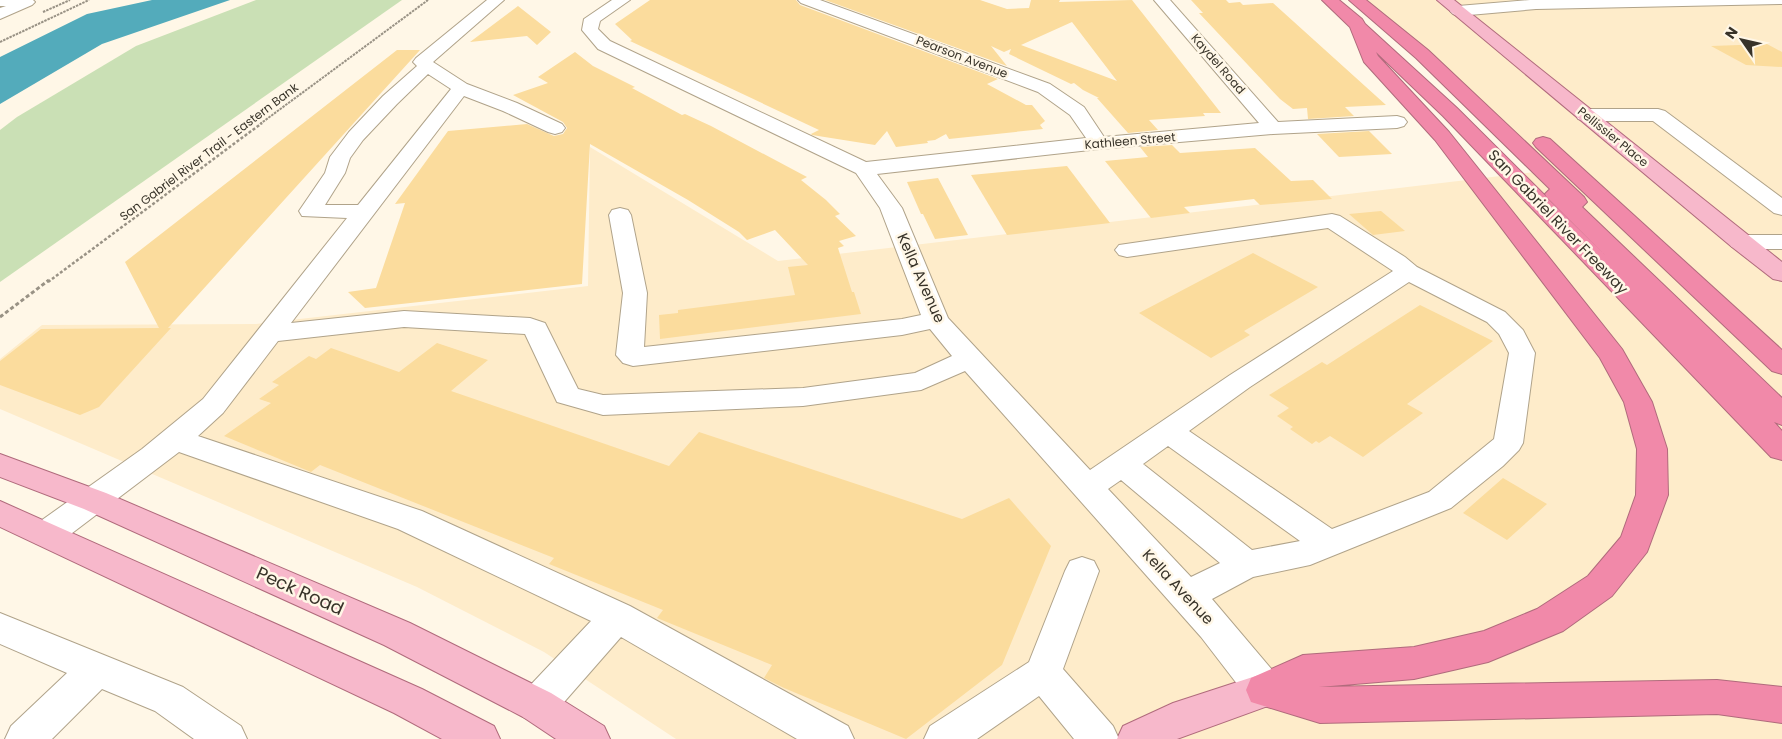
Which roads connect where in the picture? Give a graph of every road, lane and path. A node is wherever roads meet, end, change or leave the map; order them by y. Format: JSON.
{"nodes":[{"id":1,"x":89,"y":0,"type":"edge"},
{"id":2,"x":428,"y":0,"type":"edge"},
{"id":3,"x":496,"y":0,"type":"edge"},
{"id":4,"x":622,"y":0,"type":"edge"},
{"id":5,"x":806,"y":0,"type":"edge"},
{"id":6,"x":1162,"y":0,"type":"edge"},
{"id":7,"x":1375,"y":0,"type":"edge"},
{"id":8,"x":1778,"y":0,"type":"edge"},
{"id":9,"x":0,"y":1,"type":"edge"},
{"id":10,"x":21,"y":1,"type":"edge"},
{"id":11,"x":1486,"y":4,"type":"edge"},
{"id":12,"x":1342,"y":5,"type":"edge"},
{"id":13,"x":1516,"y":9,"type":"edge"},
{"id":14,"x":1458,"y":10,"type":"edge"},
{"id":15,"x":0,"y":14,"type":"edge"},
{"id":16,"x":0,"y":42,"type":"edge"},
{"id":17,"x":428,"y":66,"type":"junction"},
{"id":18,"x":460,"y":88,"type":"junction"},
{"id":19,"x":1585,"y":115,"type":"junction"},
{"id":20,"x":1397,"y":122,"type":"dead end"},
{"id":21,"x":555,"y":128,"type":"dead end"},
{"id":22,"x":1273,"y":128,"type":"junction"},
{"id":23,"x":1099,"y":143,"type":"junction"},
{"id":24,"x":864,"y":169,"type":"junction"},
{"id":25,"x":1782,"y":208,"type":"edge"},
{"id":26,"x":363,"y":212,"type":"junction"},
{"id":27,"x":620,"y":215,"type":"dead end"},
{"id":28,"x":1740,"y":242,"type":"junction"},
{"id":29,"x":1782,"y":242,"type":"edge"},
{"id":30,"x":1127,"y":250,"type":"dead end"},
{"id":31,"x":1408,"y":272,"type":"junction"},
{"id":32,"x":1782,"y":274,"type":"edge"},
{"id":33,"x":0,"y":318,"type":"edge"},
{"id":34,"x":936,"y":320,"type":"junction"},
{"id":35,"x":267,"y":334,"type":"junction"},
{"id":36,"x":969,"y":359,"type":"junction"},
{"id":37,"x":1782,"y":365,"type":"edge"},
{"id":38,"x":1782,"y":398,"type":"edge"},
{"id":39,"x":1782,"y":416,"type":"edge"},
{"id":40,"x":1168,"y":431,"type":"junction"},
{"id":41,"x":177,"y":440,"type":"junction"},
{"id":42,"x":1782,"y":449,"type":"edge"},
{"id":43,"x":1123,"y":464,"type":"junction"},
{"id":44,"x":0,"y":465,"type":"edge"},
{"id":45,"x":1087,"y":488,"type":"junction"},
{"id":46,"x":95,"y":501,"type":"junction"},
{"id":47,"x":0,"y":513,"type":"edge"},
{"id":48,"x":47,"y":534,"type":"junction"},
{"id":49,"x":1329,"y":544,"type":"junction"},
{"id":50,"x":1246,"y":565,"type":"junction"},
{"id":51,"x":1082,"y":572,"type":"dead end"},
{"id":52,"x":1186,"y":596,"type":"junction"},
{"id":53,"x":617,"y":617,"type":"junction"},
{"id":54,"x":0,"y":628,"type":"edge"},
{"id":55,"x":97,"y":668,"type":"junction"},
{"id":56,"x":1043,"y":673,"type":"junction"},
{"id":57,"x":1264,"y":690,"type":"junction"},
{"id":58,"x":537,"y":705,"type":"junction"},
{"id":59,"x":1782,"y":705,"type":"edge"},
{"id":60,"x":1179,"y":730,"type":"edge"},
{"id":61,"x":221,"y":737,"type":"edge"},
{"id":62,"x":25,"y":739,"type":"edge"},
{"id":63,"x":480,"y":739,"type":"edge"},
{"id":64,"x":590,"y":739,"type":"edge"},
{"id":65,"x":834,"y":739,"type":"edge"},
{"id":66,"x":944,"y":739,"type":"edge"},
{"id":67,"x":1099,"y":739,"type":"edge"},
{"id":68,"x":1137,"y":739,"type":"edge"}],
"edges":[{"from":1,"to":16,"type":"path"},
{"from":2,"to":33,"type":"path","name":"San Gabriel River Trail - Eastern Bank"},
{"from":3,"to":17,"type":"street"},
{"from":4,"to":24,"type":"street","name":"Kella Avenue"},
{"from":5,"to":23,"type":"street","name":"Pearson Avenue"},
{"from":6,"to":22,"type":"street","name":"Kaydel Road"},
{"from":7,"to":37,"type":"highway"},
{"from":8,"to":13,"type":"street"},
{"from":9,"to":10,"type":"street"},
{"from":10,"to":15,"type":"street"},
{"from":11,"to":13,"type":"street"},
{"from":11,"to":14,"type":"street"},
{"from":12,"to":38,"type":"highway"},
{"from":12,"to":39,"type":"highway"},
{"from":12,"to":42,"type":"highway","name":"San Gabriel River Freeway"},
{"from":12,"to":57,"type":"highway"},
{"from":13,"to":14,"type":"street"},
{"from":14,"to":19,"type":"main road","name":"Pellissier Place"},
{"from":17,"to":18,"type":"street"},
{"from":17,"to":26,"type":"street"},
{"from":18,"to":21,"type":"street"},
{"from":18,"to":26,"type":"street"},
{"from":19,"to":25,"type":"street"},
{"from":19,"to":28,"type":"main road","name":"Pellissier Place"},
{"from":20,"to":22,"type":"street","name":"Kathleen Street"},
{"from":22,"to":23,"type":"street","name":"Kathleen Street"},
{"from":23,"to":24,"type":"street","name":"Kathleen Street"},
{"from":24,"to":34,"type":"street","name":"Kella Avenue"},
{"from":26,"to":35,"type":"street"},
{"from":27,"to":34,"type":"street"},
{"from":28,"to":29,"type":"street"},
{"from":28,"to":32,"type":"main road","name":"Pellissier Place"},
{"from":30,"to":31,"type":"street"},
{"from":31,"to":40,"type":"street"},
{"from":31,"to":49,"type":"street"},
{"from":34,"to":36,"type":"street","name":"Kella Avenue"},
{"from":35,"to":36,"type":"street"},
{"from":35,"to":41,"type":"street"},
{"from":36,"to":45,"type":"street","name":"Kella Avenue"},
{"from":40,"to":43,"type":"street"},
{"from":40,"to":49,"type":"street"},
{"from":41,"to":46,"type":"street"},
{"from":41,"to":53,"type":"street"},
{"from":43,"to":45,"type":"street"},
{"from":43,"to":50,"type":"street"},
{"from":44,"to":46,"type":"main road","name":"Peck Road"},
{"from":45,"to":52,"type":"street","name":"Kella Avenue"},
{"from":46,"to":48,"type":"street"},
{"from":46,"to":58,"type":"main road","name":"Peck Road"},
{"from":47,"to":48,"type":"main road"},
{"from":48,"to":63,"type":"main road"},
{"from":49,"to":50,"type":"street"},
{"from":50,"to":52,"type":"street"},
{"from":51,"to":56,"type":"street"},
{"from":52,"to":57,"type":"street","name":"Kella Avenue"},
{"from":53,"to":58,"type":"street"},
{"from":53,"to":65,"type":"street"},
{"from":54,"to":55,"type":"street"},
{"from":55,"to":61,"type":"street"},
{"from":55,"to":62,"type":"street"},
{"from":56,"to":66,"type":"street"},
{"from":56,"to":67,"type":"street"},
{"from":57,"to":59,"type":"highway"},
{"from":57,"to":60,"type":"main road"},
{"from":58,"to":64,"type":"main road","name":"Peck Road"},
{"from":60,"to":68,"type":"main road"}]}
